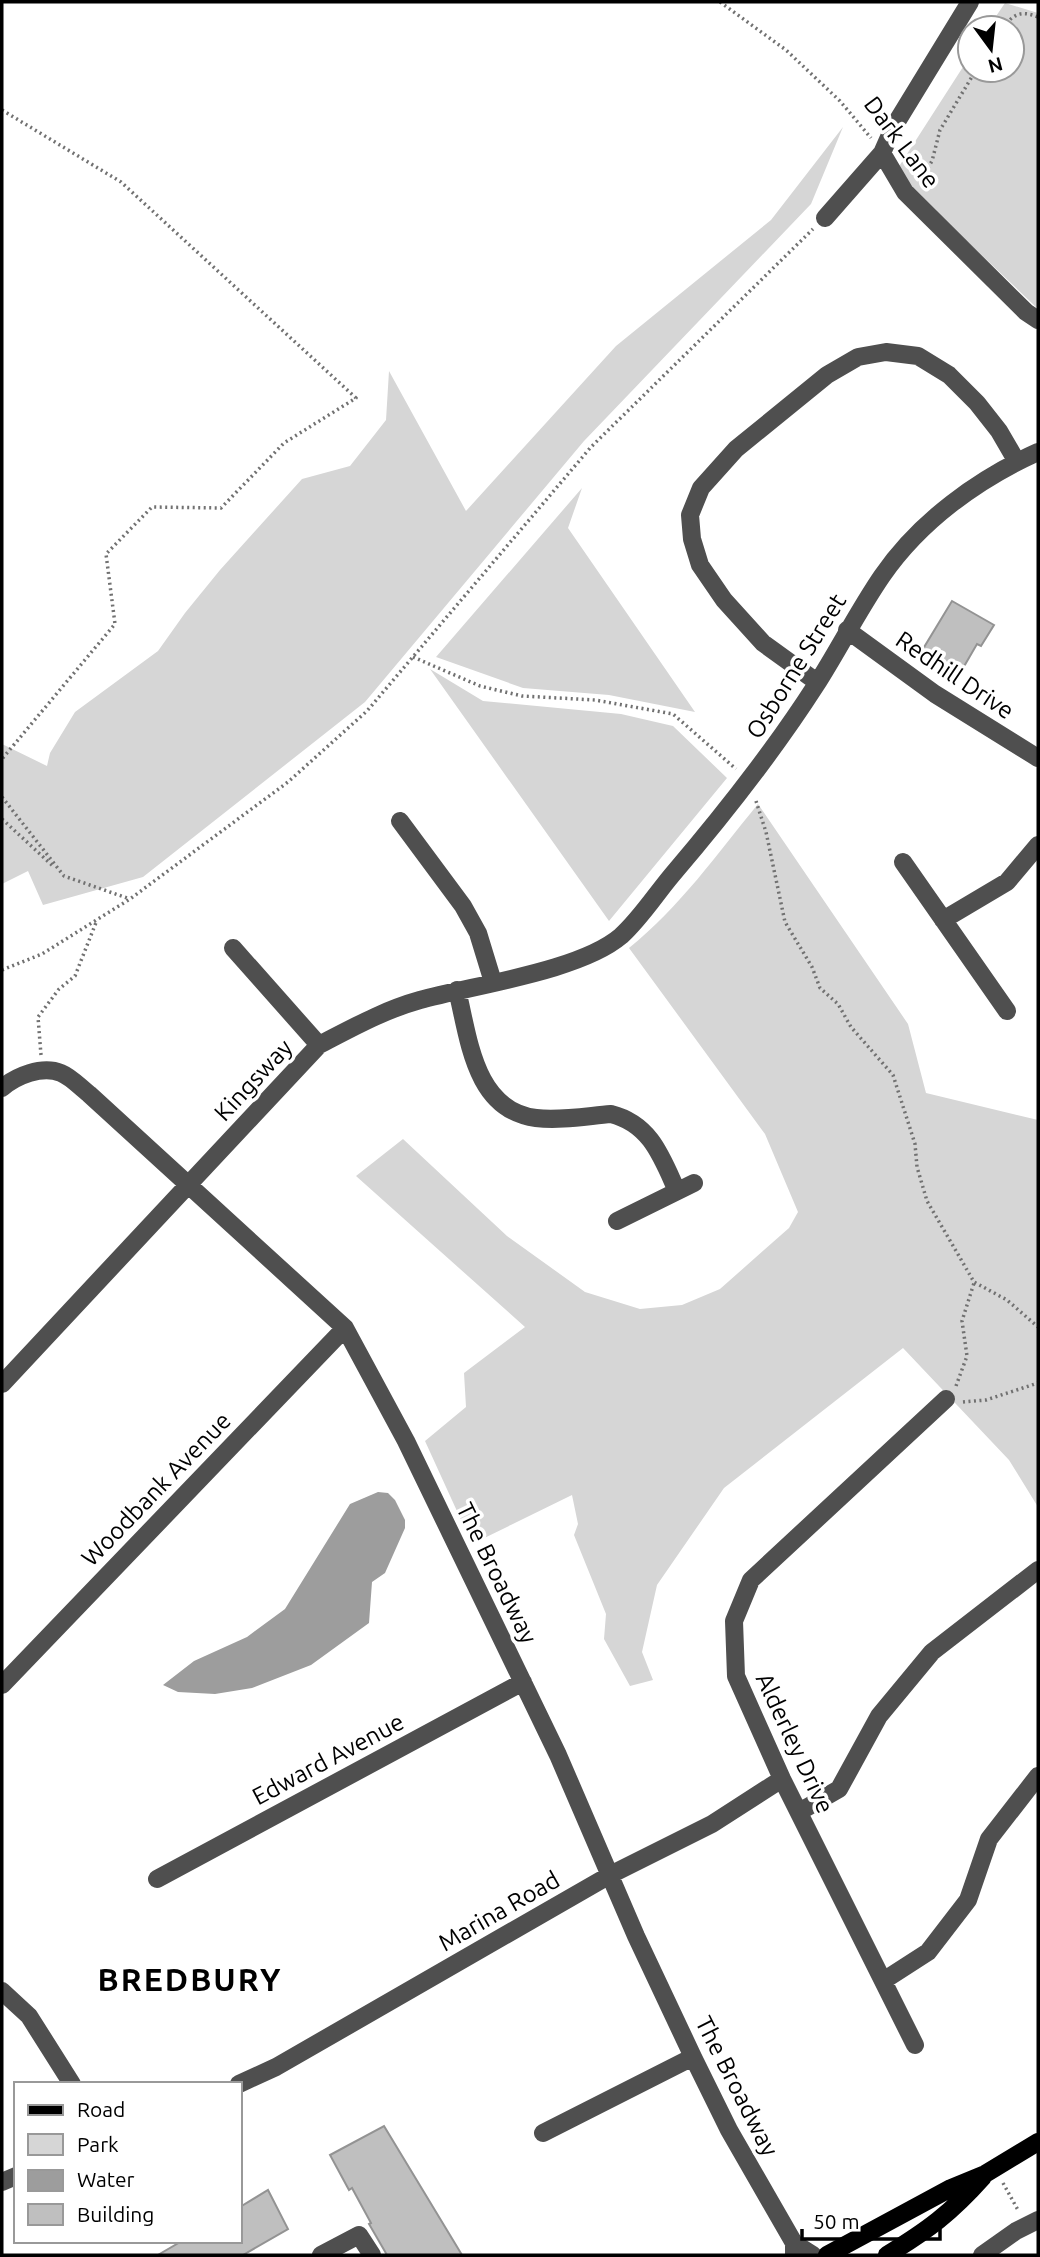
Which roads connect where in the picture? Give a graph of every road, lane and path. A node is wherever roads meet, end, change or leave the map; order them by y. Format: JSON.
{"nodes":[{"id":1,"x":720,"y":2,"type":"edge"},
{"id":2,"x":970,"y":2,"type":"edge"},
{"id":3,"x":968,"y":84,"type":"edge"},
{"id":4,"x":2,"y":110,"type":"edge"},
{"id":5,"x":883,"y":153,"type":"junction"},
{"id":6,"x":905,"y":192,"type":"junction"},
{"id":7,"x":825,"y":218,"type":"joint"},
{"id":8,"x":1038,"y":320,"type":"edge"},
{"id":9,"x":1038,"y":452,"type":"edge"},
{"id":10,"x":1017,"y":462,"type":"junction"},
{"id":11,"x":846,"y":630,"type":"junction"},
{"id":12,"x":413,"y":657,"type":"junction"},
{"id":13,"x":817,"y":682,"type":"junction"},
{"id":14,"x":1038,"y":758,"type":"edge"},
{"id":15,"x":2,"y":759,"type":"edge"},
{"id":16,"x":749,"y":781,"type":"junction"},
{"id":17,"x":2,"y":797,"type":"edge"},
{"id":18,"x":2,"y":818,"type":"edge"},
{"id":19,"x":400,"y":821,"type":"dead end"},
{"id":20,"x":1038,"y":845,"type":"edge"},
{"id":21,"x":902,"y":862,"type":"dead end"},
{"id":22,"x":64,"y":876,"type":"junction"},
{"id":23,"x":130,"y":899,"type":"junction"},
{"id":24,"x":97,"y":920,"type":"junction"},
{"id":25,"x":943,"y":920,"type":"junction"},
{"id":26,"x":620,"y":936,"type":"joint"},
{"id":27,"x":233,"y":948,"type":"dead end"},
{"id":28,"x":2,"y":970,"type":"edge"},
{"id":29,"x":493,"y":982,"type":"junction"},
{"id":30,"x":457,"y":990,"type":"junction"},
{"id":31,"x":1007,"y":1011,"type":"dead end"},
{"id":32,"x":318,"y":1045,"type":"junction"},
{"id":33,"x":43,"y":1071,"type":"junction"},
{"id":34,"x":2,"y":1088,"type":"edge"},
{"id":35,"x":694,"y":1183,"type":"dead end"},
{"id":36,"x":189,"y":1184,"type":"junction"},
{"id":37,"x":677,"y":1191,"type":"junction"},
{"id":38,"x":617,"y":1221,"type":"dead end"},
{"id":39,"x":974,"y":1282,"type":"junction"},
{"id":40,"x":1038,"y":1327,"type":"edge"},
{"id":41,"x":345,"y":1328,"type":"junction"},
{"id":42,"x":1038,"y":1383,"type":"edge"},
{"id":43,"x":2,"y":1384,"type":"edge"},
{"id":44,"x":948,"y":1396,"type":"junction"},
{"id":45,"x":1038,"y":1570,"type":"edge"},
{"id":46,"x":523,"y":1682,"type":"junction"},
{"id":47,"x":2,"y":1685,"type":"edge"},
{"id":48,"x":1038,"y":1776,"type":"edge"},
{"id":49,"x":782,"y":1779,"type":"junction"},
{"id":50,"x":799,"y":1812,"type":"junction"},
{"id":51,"x":610,"y":1875,"type":"junction"},
{"id":52,"x":157,"y":1879,"type":"dead end"},
{"id":53,"x":883,"y":1981,"type":"junction"},
{"id":54,"x":2,"y":1991,"type":"edge"},
{"id":55,"x":915,"y":2045,"type":"dead end"},
{"id":56,"x":693,"y":2057,"type":"junction"},
{"id":57,"x":71,"y":2082,"type":"edge"},
{"id":58,"x":242,"y":2083,"type":"edge"},
{"id":59,"x":543,"y":2133,"type":"dead end"},
{"id":60,"x":1038,"y":2142,"type":"edge"},
{"id":61,"x":990,"y":2172,"type":"junction"},
{"id":62,"x":1033,"y":2223,"type":"edge"},
{"id":63,"x":794,"y":2249,"type":"edge"},
{"id":64,"x":321,"y":2255,"type":"edge"},
{"id":65,"x":372,"y":2255,"type":"edge"},
{"id":66,"x":813,"y":2255,"type":"edge"},
{"id":67,"x":827,"y":2255,"type":"edge"},
{"id":68,"x":887,"y":2255,"type":"edge"},
{"id":69,"x":982,"y":2255,"type":"edge"}],
"edges":[{"from":1,"to":5,"type":"path","name":"Dark Lane"},
{"from":2,"to":5,"type":"street"},
{"from":3,"to":6,"type":"path"},
{"from":4,"to":15,"type":"path"},
{"from":5,"to":6,"type":"street","name":"Dark Lane"},
{"from":5,"to":7,"type":"street"},
{"from":6,"to":8,"type":"street","name":"Dark Lane"},
{"from":7,"to":12,"type":"path"},
{"from":9,"to":10,"type":"street","name":"Osborne Street"},
{"from":10,"to":11,"type":"street","name":"Osborne Street"},
{"from":10,"to":13,"type":"street"},
{"from":11,"to":13,"type":"street","name":"Osborne Street"},
{"from":11,"to":14,"type":"street","name":"Redhill Drive"},
{"from":12,"to":16,"type":"path"},
{"from":12,"to":23,"type":"path"},
{"from":13,"to":16,"type":"street","name":"Osborne Street"},
{"from":16,"to":26,"type":"street","name":"Osborne Street"},
{"from":16,"to":39,"type":"path"},
{"from":17,"to":22,"type":"path"},
{"from":18,"to":22,"type":"path"},
{"from":19,"to":29,"type":"street"},
{"from":20,"to":25,"type":"street"},
{"from":21,"to":25,"type":"street"},
{"from":22,"to":23,"type":"path"},
{"from":23,"to":24,"type":"path"},
{"from":24,"to":28,"type":"path"},
{"from":24,"to":33,"type":"path"},
{"from":25,"to":31,"type":"street"},
{"from":26,"to":29,"type":"street","name":"Kingsway"},
{"from":27,"to":32,"type":"street"},
{"from":29,"to":30,"type":"street","name":"Kingsway"},
{"from":30,"to":32,"type":"street","name":"Kingsway"},
{"from":30,"to":37,"type":"street"},
{"from":32,"to":36,"type":"street","name":"Kingsway"},
{"from":33,"to":34,"type":"street"},
{"from":33,"to":36,"type":"street","name":"The Broadway"},
{"from":35,"to":37,"type":"street"},
{"from":36,"to":41,"type":"street","name":"The Broadway"},
{"from":36,"to":43,"type":"street","name":"Kingsway"},
{"from":37,"to":38,"type":"street"},
{"from":39,"to":40,"type":"path"},
{"from":39,"to":44,"type":"path"},
{"from":41,"to":46,"type":"street","name":"The Broadway"},
{"from":41,"to":47,"type":"street","name":"Woodbank Avenue"},
{"from":42,"to":44,"type":"path"},
{"from":44,"to":49,"type":"street","name":"Alderley Drive"},
{"from":45,"to":50,"type":"street"},
{"from":46,"to":51,"type":"street","name":"The Broadway"},
{"from":46,"to":52,"type":"street","name":"Edward Avenue"},
{"from":48,"to":53,"type":"street"},
{"from":49,"to":50,"type":"street","name":"Alderley Drive"},
{"from":49,"to":51,"type":"street","name":"Marina Road"},
{"from":50,"to":53,"type":"street","name":"Alderley Drive"},
{"from":51,"to":56,"type":"street","name":"The Broadway"},
{"from":51,"to":58,"type":"street","name":"Marina Road"},
{"from":53,"to":55,"type":"street","name":"Alderley Drive"},
{"from":54,"to":57,"type":"street"},
{"from":56,"to":59,"type":"street"},
{"from":56,"to":63,"type":"street","name":"The Broadway"},
{"from":60,"to":61,"type":"main road"},
{"from":61,"to":62,"type":"path"},
{"from":61,"to":67,"type":"main road"},
{"from":61,"to":68,"type":"main road"},
{"from":62,"to":69,"type":"street"},
{"from":63,"to":66,"type":"street","name":"The Broadway"},
{"from":64,"to":65,"type":"street"}]}
